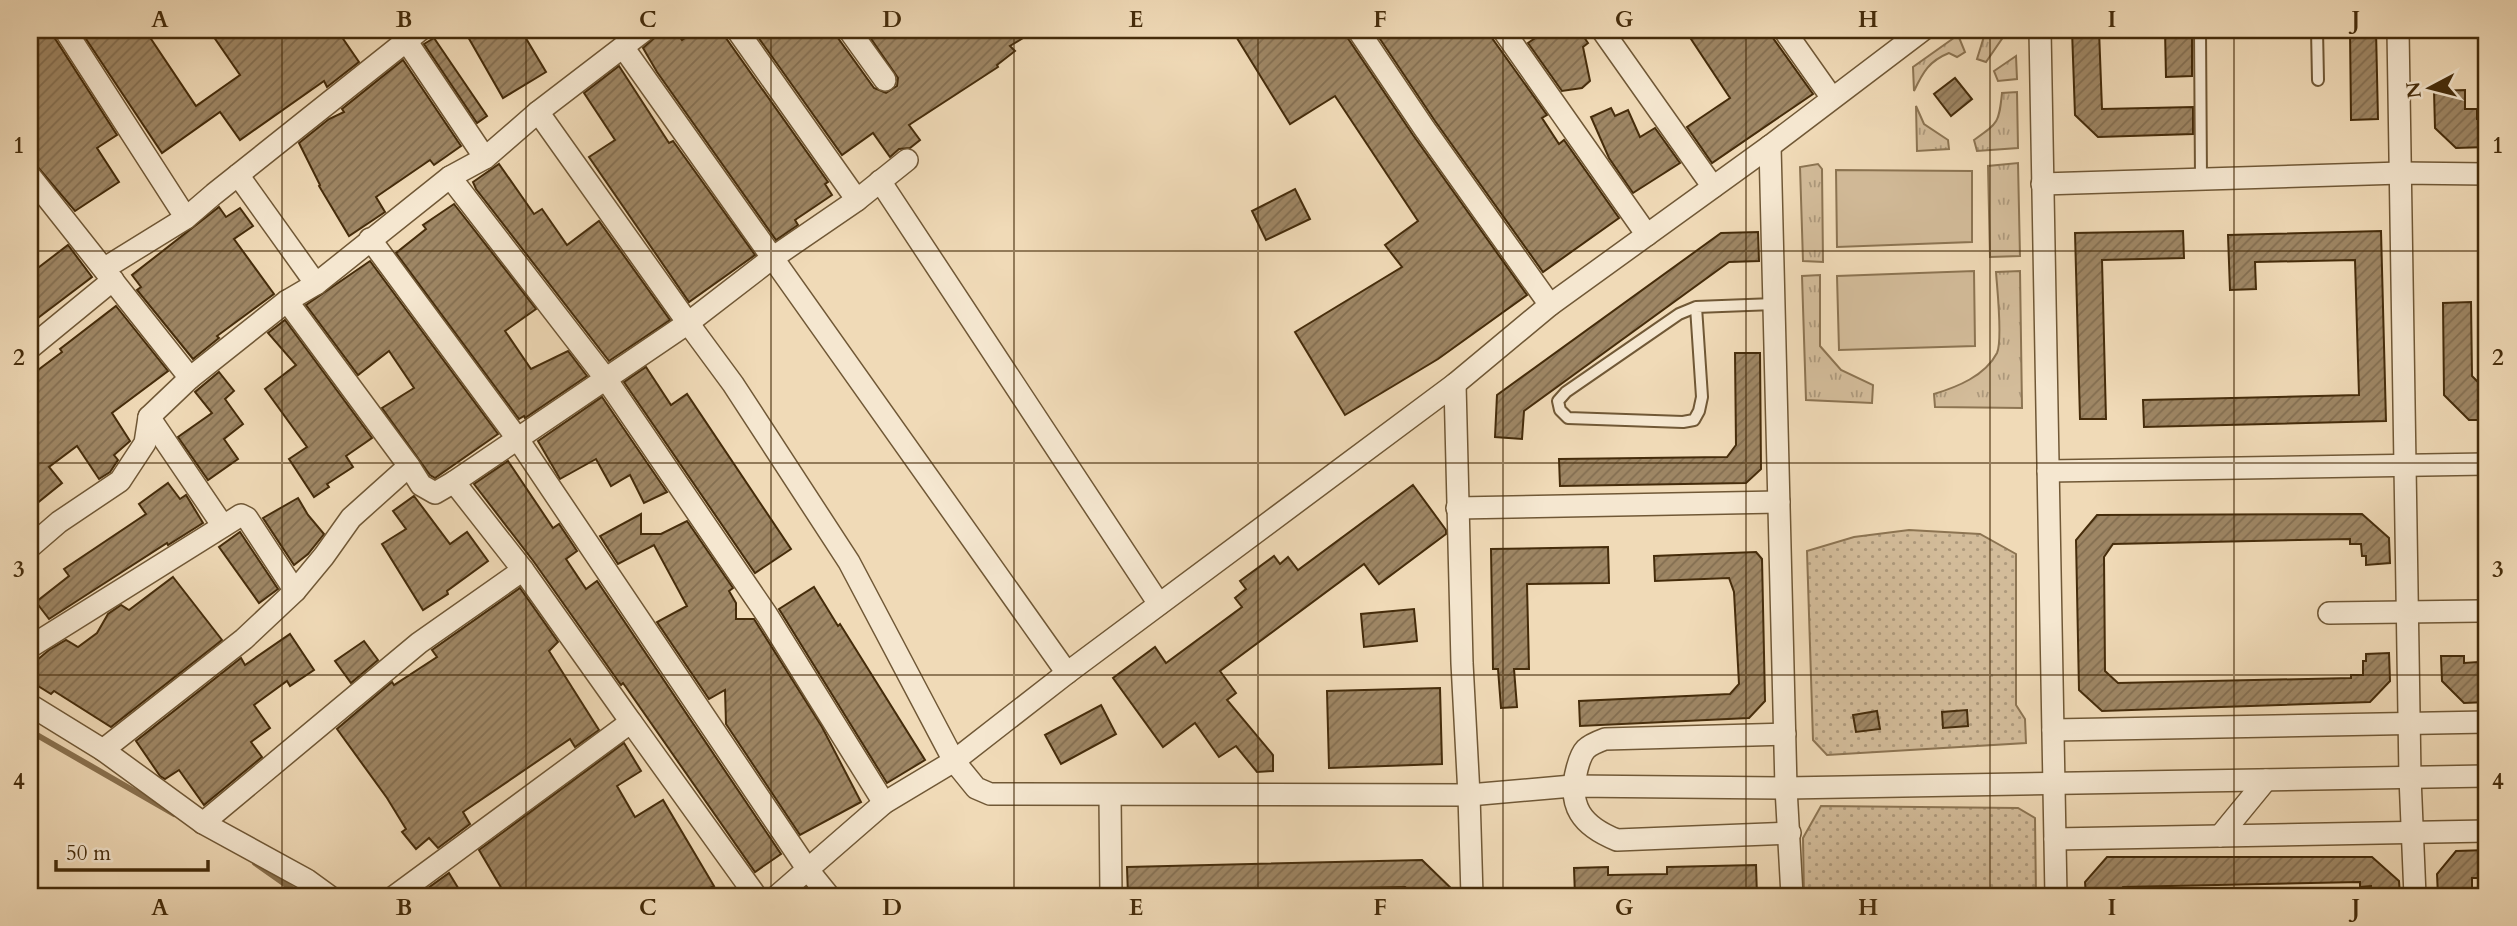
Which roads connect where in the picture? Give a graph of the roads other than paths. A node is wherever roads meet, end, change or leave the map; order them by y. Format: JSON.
{"nodes":[{"id":1,"x":65,"y":30,"type":"edge"},
{"id":2,"x":645,"y":30,"type":"edge"},
{"id":3,"x":737,"y":30,"type":"edge"},
{"id":4,"x":849,"y":30,"type":"edge"},
{"id":5,"x":1358,"y":30,"type":"edge"},
{"id":6,"x":1503,"y":30,"type":"edge"},
{"id":7,"x":1602,"y":30,"type":"edge"},
{"id":8,"x":1784,"y":30,"type":"edge"},
{"id":9,"x":1923,"y":30,"type":"edge"},
{"id":10,"x":2040,"y":30,"type":"edge"},
{"id":11,"x":2200,"y":30,"type":"edge"},
{"id":12,"x":2317,"y":30,"type":"edge"},
{"id":13,"x":2398,"y":30,"type":"edge"},
{"id":14,"x":409,"y":33,"type":"edge"},
{"id":15,"x":623,"y":47,"type":"junction"},
{"id":16,"x":885,"y":80,"type":"dead end"},
{"id":17,"x":2318,"y":80,"type":"dead end"},
{"id":18,"x":1832,"y":98,"type":"junction"},
{"id":19,"x":538,"y":112,"type":"junction"},
{"id":20,"x":1770,"y":146,"type":"junction"},
{"id":21,"x":485,"y":158,"type":"junction"},
{"id":22,"x":907,"y":160,"type":"dead end"},
{"id":23,"x":2401,"y":173,"type":"junction"},
{"id":24,"x":2487,"y":174,"type":"edge"},
{"id":25,"x":237,"y":175,"type":"junction"},
{"id":26,"x":30,"y":176,"type":"edge"},
{"id":27,"x":450,"y":177,"type":"junction"},
{"id":28,"x":2202,"y":179,"type":"junction"},
{"id":29,"x":880,"y":181,"type":"junction"},
{"id":30,"x":2042,"y":184,"type":"junction"},
{"id":31,"x":1713,"y":187,"type":"junction"},
{"id":32,"x":857,"y":200,"type":"junction"},
{"id":33,"x":186,"y":218,"type":"junction"},
{"id":34,"x":1647,"y":235,"type":"junction"},
{"id":35,"x":370,"y":239,"type":"junction"},
{"id":36,"x":771,"y":258,"type":"junction"},
{"id":37,"x":109,"y":274,"type":"junction"},
{"id":38,"x":316,"y":284,"type":"junction"},
{"id":39,"x":287,"y":301,"type":"junction"},
{"id":40,"x":1774,"y":304,"type":"junction"},
{"id":41,"x":1550,"y":305,"type":"junction"},
{"id":42,"x":1696,"y":307,"type":"junction"},
{"id":43,"x":688,"y":323,"type":"junction"},
{"id":44,"x":30,"y":348,"type":"edge"},
{"id":45,"x":191,"y":378,"type":"junction"},
{"id":46,"x":606,"y":379,"type":"junction"},
{"id":47,"x":1455,"y":384,"type":"junction"},
{"id":48,"x":149,"y":417,"type":"junction"},
{"id":49,"x":517,"y":438,"type":"junction"},
{"id":50,"x":2487,"y":464,"type":"edge"},
{"id":51,"x":409,"y":466,"type":"junction"},
{"id":52,"x":2406,"y":466,"type":"junction"},
{"id":53,"x":2048,"y":471,"type":"junction"},
{"id":54,"x":454,"y":482,"type":"junction"},
{"id":55,"x":1779,"y":502,"type":"junction"},
{"id":56,"x":1457,"y":508,"type":"junction"},
{"id":57,"x":223,"y":526,"type":"junction"},
{"id":58,"x":30,"y":547,"type":"edge"},
{"id":59,"x":523,"y":570,"type":"junction"},
{"id":60,"x":295,"y":590,"type":"junction"},
{"id":61,"x":1159,"y":604,"type":"junction"},
{"id":62,"x":2480,"y":611,"type":"dead end"},
{"id":63,"x":2408,"y":612,"type":"junction"},
{"id":64,"x":2329,"y":613,"type":"dead end"},
{"id":65,"x":30,"y":647,"type":"edge"},
{"id":66,"x":1067,"y":673,"type":"junction"},
{"id":67,"x":30,"y":705,"type":"edge"},
{"id":68,"x":631,"y":722,"type":"junction"},
{"id":69,"x":2487,"y":722,"type":"edge"},
{"id":70,"x":2409,"y":724,"type":"junction"},
{"id":71,"x":2053,"y":730,"type":"junction"},
{"id":72,"x":1785,"y":734,"type":"junction"},
{"id":73,"x":103,"y":750,"type":"junction"},
{"id":74,"x":954,"y":761,"type":"junction"},
{"id":75,"x":2487,"y":776,"type":"edge"},
{"id":76,"x":2410,"y":777,"type":"junction"},
{"id":77,"x":2266,"y":780,"type":"junction"},
{"id":78,"x":2054,"y":783,"type":"junction"},
{"id":79,"x":1572,"y":786,"type":"junction"},
{"id":80,"x":1786,"y":788,"type":"junction"},
{"id":81,"x":1110,"y":795,"type":"junction"},
{"id":82,"x":1469,"y":795,"type":"junction"},
{"id":83,"x":884,"y":803,"type":"junction"},
{"id":84,"x":203,"y":823,"type":"junction"},
{"id":85,"x":2487,"y":831,"type":"edge"},
{"id":86,"x":1790,"y":832,"type":"junction"},
{"id":87,"x":2413,"y":833,"type":"junction"},
{"id":88,"x":2220,"y":836,"type":"junction"},
{"id":89,"x":2055,"y":839,"type":"junction"},
{"id":90,"x":808,"y":870,"type":"junction"},
{"id":91,"x":329,"y":896,"type":"edge"},
{"id":92,"x":395,"y":896,"type":"edge"},
{"id":93,"x":756,"y":896,"type":"edge"},
{"id":94,"x":777,"y":896,"type":"edge"},
{"id":95,"x":829,"y":896,"type":"edge"},
{"id":96,"x":1111,"y":896,"type":"edge"},
{"id":97,"x":1472,"y":896,"type":"edge"},
{"id":98,"x":1792,"y":896,"type":"edge"},
{"id":99,"x":2056,"y":896,"type":"edge"},
{"id":100,"x":2415,"y":896,"type":"edge"}],
"edges":[{"from":1,"to":33,"type":"street"},
{"from":2,"to":15,"type":"street"},
{"from":3,"to":32,"type":"street"},
{"from":4,"to":16,"type":"street"},
{"from":5,"to":41,"type":"street"},
{"from":6,"to":34,"type":"street"},
{"from":7,"to":31,"type":"street"},
{"from":8,"to":18,"type":"street"},
{"from":9,"to":18,"type":"street"},
{"from":10,"to":30,"type":"street"},
{"from":11,"to":28,"type":"lane"},
{"from":12,"to":17,"type":"lane"},
{"from":13,"to":23,"type":"street"},
{"from":14,"to":21,"type":"street"},
{"from":14,"to":25,"type":"street"},
{"from":15,"to":19,"type":"street"},
{"from":15,"to":36,"type":"street"},
{"from":18,"to":20,"type":"street"},
{"from":19,"to":21,"type":"street"},
{"from":19,"to":43,"type":"street"},
{"from":20,"to":31,"type":"street"},
{"from":20,"to":40,"type":"street"},
{"from":21,"to":27,"type":"street"},
{"from":22,"to":29,"type":"street"},
{"from":23,"to":24,"type":"street"},
{"from":23,"to":28,"type":"street"},
{"from":23,"to":52,"type":"street"},
{"from":25,"to":33,"type":"street"},
{"from":25,"to":38,"type":"street"},
{"from":26,"to":37,"type":"street"},
{"from":27,"to":35,"type":"street"},
{"from":27,"to":46,"type":"street"},
{"from":28,"to":30,"type":"street"},
{"from":29,"to":32,"type":"street"},
{"from":29,"to":61,"type":"street"},
{"from":30,"to":53,"type":"street"},
{"from":31,"to":34,"type":"street"},
{"from":32,"to":36,"type":"street"},
{"from":33,"to":37,"type":"street"},
{"from":34,"to":41,"type":"street"},
{"from":35,"to":38,"type":"street"},
{"from":35,"to":49,"type":"street"},
{"from":36,"to":43,"type":"street"},
{"from":36,"to":66,"type":"street"},
{"from":37,"to":44,"type":"street"},
{"from":37,"to":45,"type":"street"},
{"from":38,"to":39,"type":"street"},
{"from":39,"to":45,"type":"street"},
{"from":39,"to":51,"type":"street"},
{"from":40,"to":42,"type":"lane"},
{"from":40,"to":55,"type":"street"},
{"from":41,"to":47,"type":"street"},
{"from":42,"to":42,"type":"lane"},
{"from":43,"to":46,"type":"street"},
{"from":43,"to":74,"type":"street"},
{"from":45,"to":48,"type":"street"},
{"from":46,"to":49,"type":"street"},
{"from":46,"to":83,"type":"street"},
{"from":47,"to":56,"type":"street"},
{"from":47,"to":61,"type":"street"},
{"from":48,"to":57,"type":"street"},
{"from":48,"to":58,"type":"street"},
{"from":49,"to":54,"type":"street"},
{"from":49,"to":90,"type":"street"},
{"from":50,"to":52,"type":"street"},
{"from":51,"to":54,"type":"street"},
{"from":51,"to":60,"type":"street"},
{"from":52,"to":53,"type":"street"},
{"from":52,"to":63,"type":"street"},
{"from":53,"to":71,"type":"street"},
{"from":54,"to":59,"type":"street"},
{"from":55,"to":56,"type":"street"},
{"from":55,"to":72,"type":"street"},
{"from":56,"to":82,"type":"street"},
{"from":57,"to":60,"type":"street"},
{"from":57,"to":65,"type":"street"},
{"from":59,"to":68,"type":"street"},
{"from":59,"to":84,"type":"street"},
{"from":60,"to":73,"type":"street"},
{"from":61,"to":66,"type":"street"},
{"from":62,"to":63,"type":"street"},
{"from":63,"to":64,"type":"street"},
{"from":63,"to":70,"type":"street"},
{"from":66,"to":74,"type":"street"},
{"from":67,"to":73,"type":"street"},
{"from":68,"to":92,"type":"street"},
{"from":68,"to":93,"type":"street"},
{"from":69,"to":70,"type":"street"},
{"from":70,"to":71,"type":"street"},
{"from":70,"to":76,"type":"street"},
{"from":71,"to":78,"type":"street"},
{"from":72,"to":79,"type":"street"},
{"from":72,"to":80,"type":"street"},
{"from":73,"to":84,"type":"street"},
{"from":74,"to":81,"type":"street"},
{"from":74,"to":83,"type":"street"},
{"from":75,"to":76,"type":"street"},
{"from":76,"to":77,"type":"street"},
{"from":76,"to":87,"type":"street"},
{"from":77,"to":78,"type":"street"},
{"from":77,"to":88,"type":"street"},
{"from":78,"to":80,"type":"street"},
{"from":78,"to":89,"type":"street"},
{"from":79,"to":80,"type":"street"},
{"from":79,"to":82,"type":"street"},
{"from":79,"to":86,"type":"street"},
{"from":80,"to":86,"type":"street"},
{"from":81,"to":82,"type":"street"},
{"from":81,"to":96,"type":"street"},
{"from":82,"to":97,"type":"street"},
{"from":83,"to":90,"type":"street"},
{"from":84,"to":91,"type":"street"},
{"from":85,"to":87,"type":"street"},
{"from":86,"to":98,"type":"street"},
{"from":87,"to":88,"type":"street"},
{"from":87,"to":100,"type":"street"},
{"from":88,"to":89,"type":"street"},
{"from":89,"to":99,"type":"street"},
{"from":90,"to":94,"type":"street"},
{"from":90,"to":95,"type":"street"}]}
